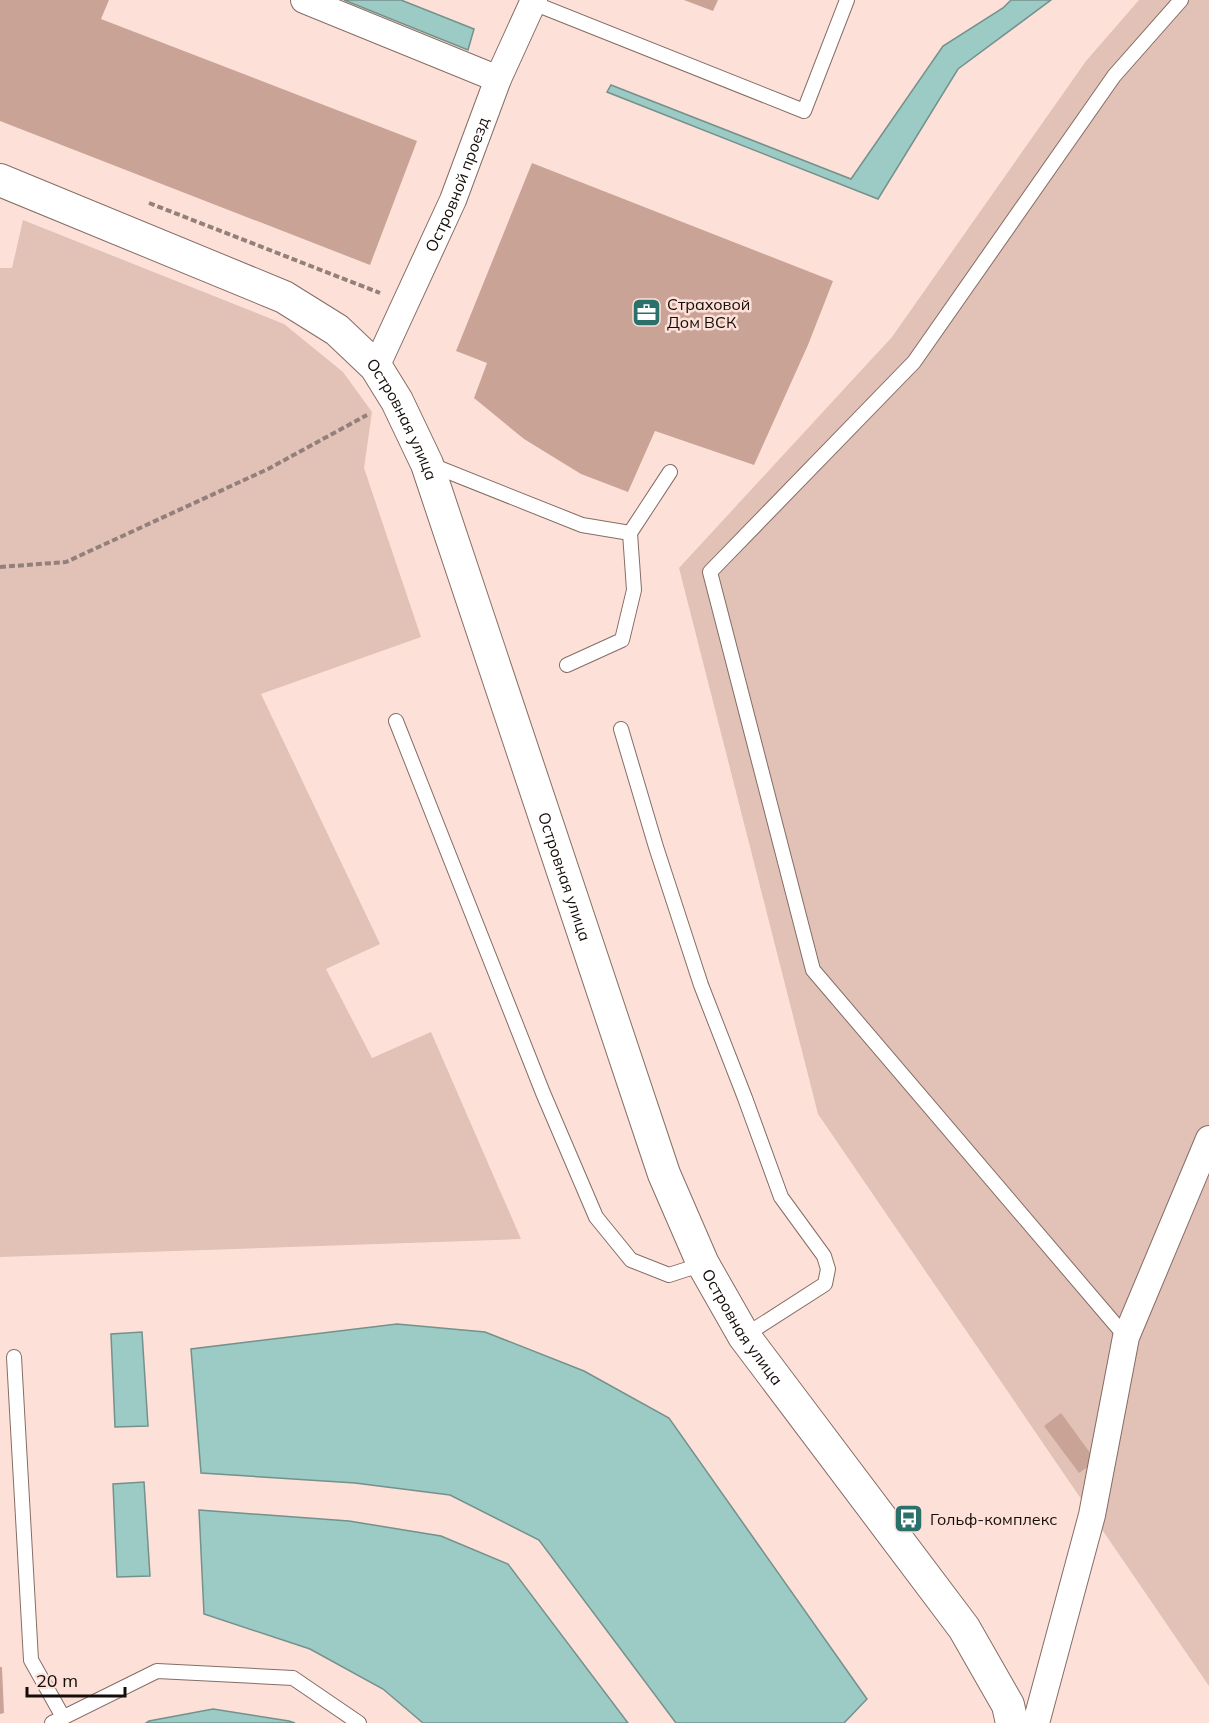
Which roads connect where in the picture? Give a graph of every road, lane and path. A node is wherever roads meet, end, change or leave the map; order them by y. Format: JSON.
{"nodes":[{"id":1,"x":304,"y":0,"type":"edge"},
{"id":2,"x":847,"y":0,"type":"edge"},
{"id":3,"x":1180,"y":0,"type":"edge"},
{"id":4,"x":531,"y":1,"type":"edge"},
{"id":5,"x":498,"y":79,"type":"junction"},
{"id":6,"x":0,"y":180,"type":"edge"},
{"id":7,"x":143,"y":201,"type":"dead end"},
{"id":8,"x":406,"y":303,"type":"junction"},
{"id":9,"x":376,"y":368,"type":"junction"},
{"id":10,"x":397,"y":401,"type":"junction"},
{"id":11,"x":427,"y":464,"type":"junction"},
{"id":12,"x":670,"y":472,"type":"dead end"},
{"id":13,"x":630,"y":533,"type":"junction"},
{"id":14,"x":0,"y":567,"type":"edge"},
{"id":15,"x":567,"y":665,"type":"dead end"},
{"id":16,"x":396,"y":721,"type":"dead end"},
{"id":17,"x":621,"y":729,"type":"dead end"},
{"id":18,"x":1209,"y":1139,"type":"edge"},
{"id":19,"x":703,"y":1264,"type":"junction"},
{"id":20,"x":744,"y":1336,"type":"junction"},
{"id":21,"x":1126,"y":1337,"type":"junction"},
{"id":22,"x":14,"y":1357,"type":"dead end"},
{"id":23,"x":57,"y":1720,"type":"edge"},
{"id":24,"x":359,"y":1723,"type":"edge"},
{"id":25,"x":1012,"y":1723,"type":"edge"},
{"id":26,"x":1036,"y":1723,"type":"edge"}],
"edges":[{"from":1,"to":5,"type":"street"},
{"from":2,"to":4,"type":"lane"},
{"from":3,"to":21,"type":"lane"},
{"from":4,"to":5,"type":"street","name":"Островной проезд"},
{"from":5,"to":8,"type":"street","name":"Островной проезд"},
{"from":6,"to":9,"type":"street","name":"Островная улица"},
{"from":7,"to":8,"type":"path"},
{"from":8,"to":9,"type":"street","name":"Островной проезд"},
{"from":9,"to":10,"type":"street","name":"Островная улица"},
{"from":10,"to":11,"type":"street","name":"Островная улица"},
{"from":10,"to":14,"type":"path"},
{"from":11,"to":13,"type":"lane"},
{"from":11,"to":19,"type":"street","name":"Островная улица"},
{"from":12,"to":13,"type":"lane"},
{"from":13,"to":15,"type":"lane"},
{"from":16,"to":19,"type":"lane"},
{"from":17,"to":20,"type":"lane"},
{"from":18,"to":21,"type":"street"},
{"from":19,"to":20,"type":"street","name":"Островная улица"},
{"from":20,"to":25,"type":"street","name":"Островная улица"},
{"from":21,"to":26,"type":"street"},
{"from":22,"to":23,"type":"lane"},
{"from":23,"to":24,"type":"lane"}]}
